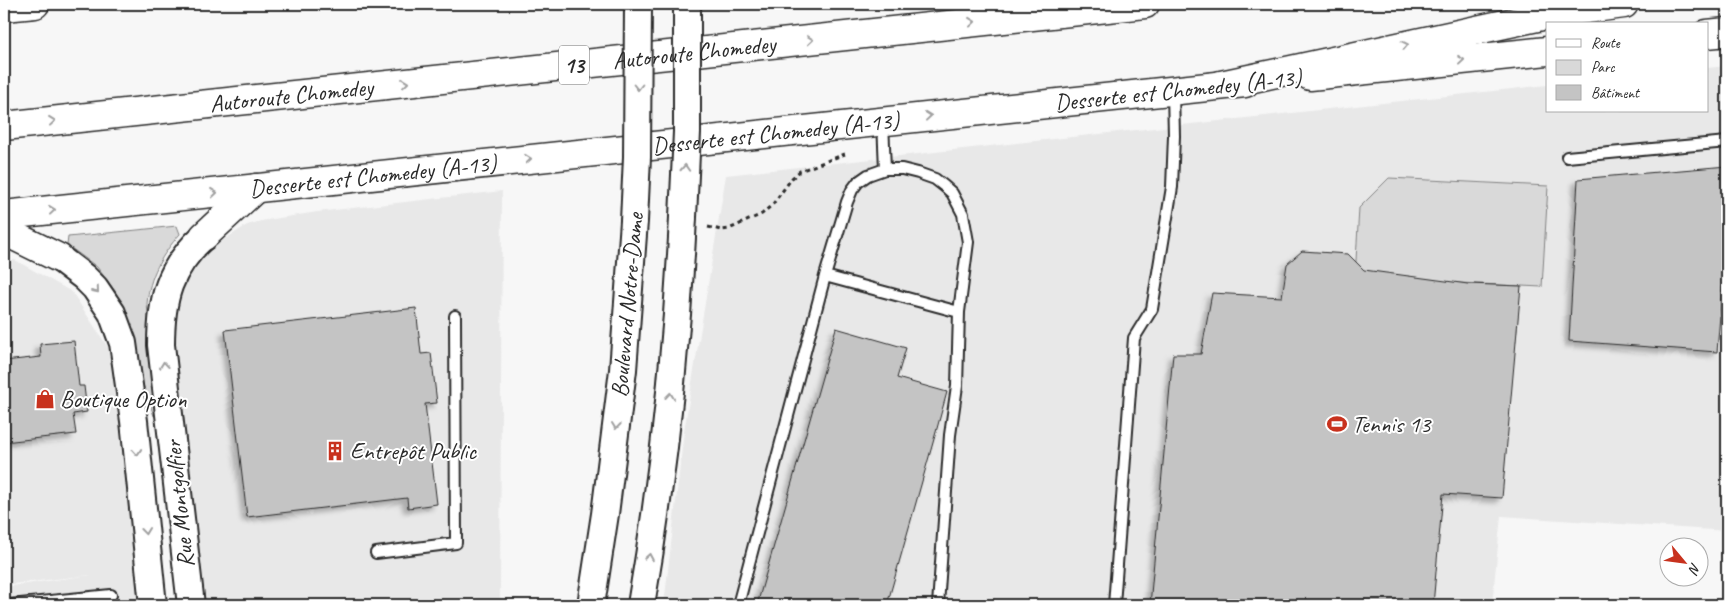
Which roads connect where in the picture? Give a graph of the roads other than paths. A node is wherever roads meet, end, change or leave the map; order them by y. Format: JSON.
{"nodes":[{"id":1,"x":35,"y":4,"type":"edge"},
{"id":2,"x":638,"y":4,"type":"edge"},
{"id":3,"x":688,"y":4,"type":"edge"},
{"id":4,"x":1145,"y":4,"type":"edge"},
{"id":5,"x":1624,"y":4,"type":"edge"},
{"id":6,"x":4,"y":7,"type":"edge"},
{"id":7,"x":1727,"y":32,"type":"edge"},
{"id":8,"x":1708,"y":34,"type":"edge"},
{"id":9,"x":1546,"y":51,"type":"edge"},
{"id":10,"x":1221,"y":85,"type":"junction"},
{"id":11,"x":1174,"y":90,"type":"junction"},
{"id":12,"x":883,"y":121,"type":"junction"},
{"id":13,"x":4,"y":126,"type":"edge"},
{"id":14,"x":1727,"y":142,"type":"edge"},
{"id":15,"x":1567,"y":157,"type":"dead end"},
{"id":16,"x":885,"y":169,"type":"junction"},
{"id":17,"x":256,"y":188,"type":"junction"},
{"id":18,"x":4,"y":215,"type":"edge"},
{"id":19,"x":4,"y":231,"type":"edge"},
{"id":20,"x":204,"y":236,"type":"joint"},
{"id":21,"x":59,"y":258,"type":"joint"},
{"id":22,"x":826,"y":276,"type":"junction"},
{"id":23,"x":959,"y":312,"type":"junction"},
{"id":24,"x":455,"y":316,"type":"dead end"},
{"id":25,"x":376,"y":553,"type":"dead end"},
{"id":26,"x":111,"y":595,"type":"dead end"},
{"id":27,"x":10,"y":605,"type":"edge"},
{"id":28,"x":154,"y":605,"type":"edge"},
{"id":29,"x":191,"y":605,"type":"edge"},
{"id":30,"x":591,"y":605,"type":"edge"},
{"id":31,"x":641,"y":605,"type":"edge"},
{"id":32,"x":738,"y":605,"type":"edge"},
{"id":33,"x":938,"y":605,"type":"edge"},
{"id":34,"x":1114,"y":605,"type":"edge"}],
"edges":[{"from":1,"to":6,"type":"main road"},
{"from":2,"to":30,"type":"street","name":"Boulevard Notre-Dame","one_way":true,"bridge":true},
{"from":31,"to":3,"type":"street","name":"Boulevard Notre-Dame","one_way":true,"bridge":true},
{"from":13,"to":4,"type":"main road","name":"Autoroute Chomedey","number":"13","one_way":true},
{"from":10,"to":5,"type":"main road","one_way":true},
{"from":7,"to":8,"type":"main road"},
{"from":10,"to":9,"type":"main road","name":"Desserte est Chomedey (A-13)","one_way":true},
{"from":10,"to":11,"type":"main road","name":"Desserte est Chomedey (A-13)"},
{"from":12,"to":11,"type":"main road","name":"Desserte est Chomedey (A-13)","one_way":true},
{"from":11,"to":34,"type":"lane"},
{"from":12,"to":16,"type":"lane"},
{"from":17,"to":12,"type":"main road","name":"Desserte est Chomedey (A-13)","one_way":true},
{"from":14,"to":15,"type":"lane"},
{"from":16,"to":22,"type":"lane"},
{"from":16,"to":23,"type":"lane"},
{"from":18,"to":17,"type":"main road","name":"Desserte est Chomedey (A-13)","one_way":true},
{"from":17,"to":20,"type":"main road"},
{"from":19,"to":21,"type":"main road"},
{"from":29,"to":20,"type":"street","name":"Rue Montgolfier","one_way":true},
{"from":21,"to":28,"type":"street","name":"Rue Montgolfier","one_way":true},
{"from":22,"to":23,"type":"lane"},
{"from":22,"to":32,"type":"lane"},
{"from":23,"to":33,"type":"lane"},
{"from":24,"to":25,"type":"lane"},
{"from":26,"to":27,"type":"lane"}]}
